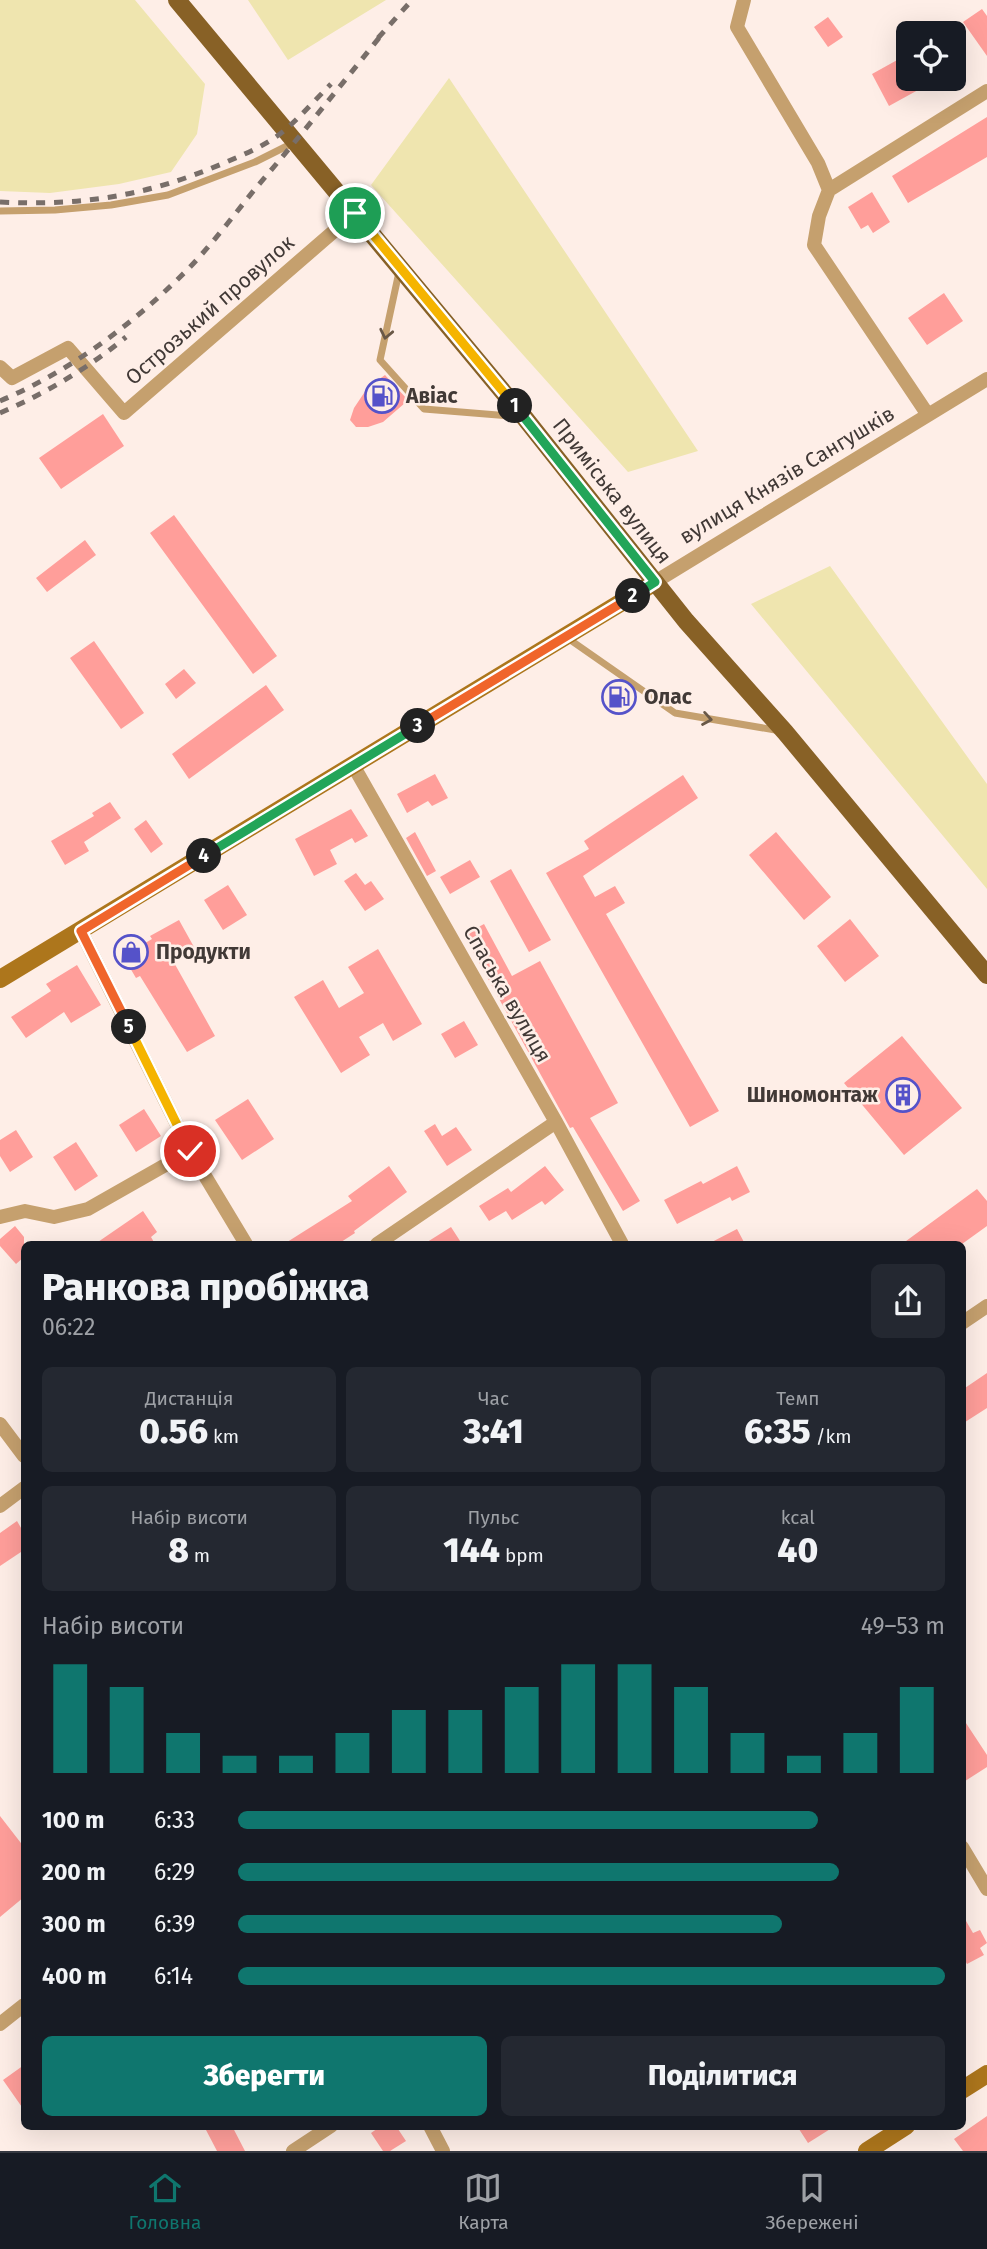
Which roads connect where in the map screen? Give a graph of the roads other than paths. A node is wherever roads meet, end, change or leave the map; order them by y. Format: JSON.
{"nodes":[{"id":1,"x":177,"y":0,"type":"edge"},
{"id":2,"x":744,"y":0,"type":"edge"},
{"id":3,"x":987,"y":91,"type":"edge"},
{"id":4,"x":295,"y":142,"type":"junction"},
{"id":5,"x":830,"y":190,"type":"junction"},
{"id":6,"x":0,"y":211,"type":"edge"},
{"id":7,"x":355,"y":213,"type":"junction"},
{"id":8,"x":400,"y":268,"type":"junction"},
{"id":9,"x":0,"y":367,"type":"edge"},
{"id":10,"x":987,"y":379,"type":"edge"},
{"id":11,"x":928,"y":415,"type":"junction"},
{"id":12,"x":524,"y":417,"type":"junction"},
{"id":13,"x":655,"y":582,"type":"junction"},
{"id":14,"x":566,"y":636,"type":"junction"},
{"id":15,"x":785,"y":732,"type":"junction"},
{"id":16,"x":353,"y":765,"type":"junction"},
{"id":17,"x":81,"y":931,"type":"junction"},
{"id":18,"x":987,"y":975,"type":"edge"},
{"id":19,"x":0,"y":979,"type":"edge"},
{"id":20,"x":556,"y":1122,"type":"junction"},
{"id":21,"x":190,"y":1151,"type":"junction"},
{"id":22,"x":0,"y":1217,"type":"edge"},
{"id":23,"x":244,"y":1241,"type":"edge"},
{"id":24,"x":381,"y":1241,"type":"edge"},
{"id":25,"x":620,"y":1241,"type":"edge"},
{"id":26,"x":987,"y":1306,"type":"edge"},
{"id":27,"x":966,"y":1320,"type":"edge"},
{"id":28,"x":0,"y":1424,"type":"edge"},
{"id":29,"x":21,"y":1452,"type":"edge"},
{"id":30,"x":21,"y":1491,"type":"edge"},
{"id":31,"x":0,"y":1506,"type":"edge"},
{"id":32,"x":966,"y":1854,"type":"edge"},
{"id":33,"x":987,"y":1889,"type":"edge"},
{"id":34,"x":21,"y":2007,"type":"edge"},
{"id":35,"x":0,"y":2024,"type":"edge"},
{"id":36,"x":987,"y":2074,"type":"edge"},
{"id":37,"x":966,"y":2087,"type":"edge"},
{"id":38,"x":325,"y":2130,"type":"edge"},
{"id":39,"x":432,"y":2130,"type":"edge"},
{"id":40,"x":900,"y":2130,"type":"edge"},
{"id":41,"x":293,"y":2151,"type":"edge"},
{"id":42,"x":443,"y":2151,"type":"edge"},
{"id":43,"x":867,"y":2151,"type":"edge"}],
"edges":[{"from":1,"to":4,"type":"main road","name":"Приміська вулиця"},
{"from":2,"to":5,"type":"street"},
{"from":3,"to":5,"type":"street"},
{"from":4,"to":6,"type":"lane"},
{"from":4,"to":7,"type":"main road","name":"Приміська вулиця"},
{"from":5,"to":11,"type":"street"},
{"from":7,"to":8,"type":"main road","name":"Приміська вулиця"},
{"from":7,"to":9,"type":"street","name":"Острозький провулок"},
{"from":8,"to":12,"type":"main road","name":"Приміська вулиця"},
{"from":8,"to":12,"type":"lane","one_way":true},
{"from":10,"to":11,"type":"street","name":"вулиця Князів Сангушків"},
{"from":11,"to":13,"type":"street","name":"вулиця Князів Сангушків"},
{"from":12,"to":13,"type":"main road","name":"Приміська вулиця"},
{"from":13,"to":14,"type":"main road","name":"вулиця Князів Сангушків"},
{"from":13,"to":15,"type":"main road","name":"Приміська вулиця"},
{"from":14,"to":15,"type":"lane","one_way":true},
{"from":14,"to":16,"type":"main road","name":"вулиця Князів Сангушків"},
{"from":15,"to":18,"type":"main road","name":"Приміська вулиця"},
{"from":16,"to":17,"type":"main road","name":"вулиця Князів Сангушків"},
{"from":16,"to":20,"type":"street","name":"Спаська вулиця"},
{"from":17,"to":19,"type":"main road","name":"вулиця Князів Сангушків"},
{"from":17,"to":21,"type":"street"},
{"from":20,"to":24,"type":"street"},
{"from":20,"to":25,"type":"street","name":"Спаська вулиця"},
{"from":21,"to":22,"type":"street"},
{"from":21,"to":23,"type":"street"},
{"from":26,"to":27,"type":"street"},
{"from":28,"to":29,"type":"street"},
{"from":30,"to":31,"type":"street"},
{"from":32,"to":33,"type":"street"},
{"from":34,"to":35,"type":"street"},
{"from":36,"to":37,"type":"main road"},
{"from":38,"to":41,"type":"street"},
{"from":39,"to":42,"type":"street"},
{"from":40,"to":43,"type":"main road"}]}
